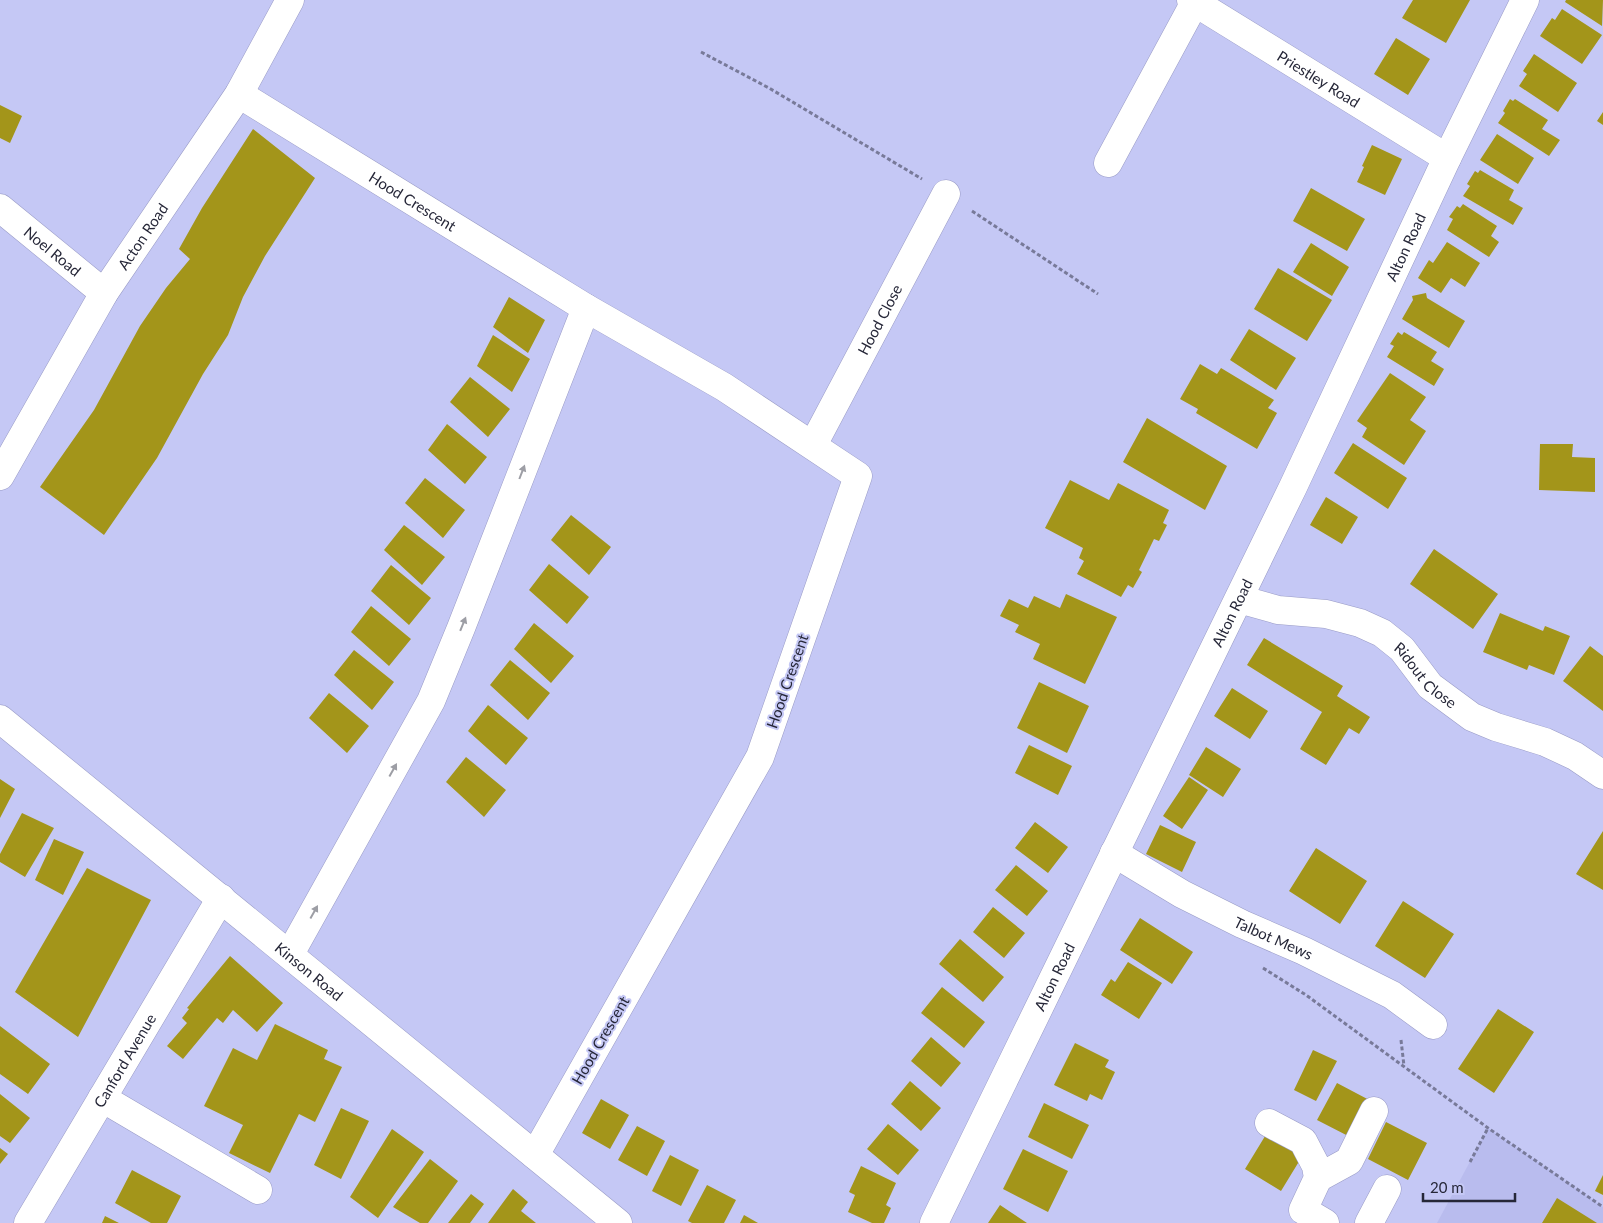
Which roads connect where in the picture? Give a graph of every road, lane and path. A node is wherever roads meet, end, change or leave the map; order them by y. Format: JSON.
{"nodes":[{"id":1,"x":290,"y":0,"type":"edge"},
{"id":2,"x":1525,"y":0,"type":"edge"},
{"id":3,"x":1193,"y":1,"type":"edge"},
{"id":4,"x":701,"y":52,"type":"dead end"},
{"id":5,"x":239,"y":94,"type":"junction"},
{"id":6,"x":1447,"y":158,"type":"junction"},
{"id":7,"x":1108,"y":163,"type":"dead end"},
{"id":8,"x":946,"y":194,"type":"junction"},
{"id":9,"x":0,"y":208,"type":"edge"},
{"id":10,"x":104,"y":293,"type":"junction"},
{"id":11,"x":1098,"y":294,"type":"dead end"},
{"id":12,"x":586,"y":308,"type":"junction"},
{"id":13,"x":813,"y":445,"type":"junction"},
{"id":14,"x":0,"y":476,"type":"edge"},
{"id":15,"x":1239,"y":599,"type":"junction"},
{"id":16,"x":0,"y":719,"type":"edge"},
{"id":17,"x":1603,"y":775,"type":"edge"},
{"id":18,"x":1114,"y":853,"type":"junction"},
{"id":19,"x":221,"y":898,"type":"junction"},
{"id":20,"x":290,"y":954,"type":"junction"},
{"id":21,"x":1256,"y":964,"type":"dead end"},
{"id":22,"x":1433,"y":1025,"type":"dead end"},
{"id":23,"x":102,"y":1098,"type":"junction"},
{"id":24,"x":1374,"y":1111,"type":"dead end"},
{"id":25,"x":1269,"y":1123,"type":"dead end"},
{"id":26,"x":1488,"y":1128,"type":"junction"},
{"id":27,"x":535,"y":1155,"type":"junction"},
{"id":28,"x":1470,"y":1162,"type":"dead end"},
{"id":29,"x":1318,"y":1178,"type":"junction"},
{"id":30,"x":1387,"y":1189,"type":"dead end"},
{"id":31,"x":258,"y":1190,"type":"dead end"},
{"id":32,"x":1603,"y":1206,"type":"edge"},
{"id":33,"x":1314,"y":1217,"type":"edge"},
{"id":34,"x":28,"y":1223,"type":"edge"},
{"id":35,"x":618,"y":1223,"type":"edge"},
{"id":36,"x":934,"y":1223,"type":"edge"},
{"id":37,"x":1370,"y":1223,"type":"edge"}],
"edges":[{"from":1,"to":5,"type":"street","name":"Acton Road"},
{"from":2,"to":6,"type":"street","name":"Alton Road"},
{"from":3,"to":6,"type":"street","name":"Priestley Road"},
{"from":3,"to":7,"type":"street"},
{"from":4,"to":8,"type":"path"},
{"from":5,"to":10,"type":"street","name":"Acton Road"},
{"from":5,"to":12,"type":"street","name":"Hood Crescent"},
{"from":6,"to":15,"type":"street","name":"Alton Road"},
{"from":8,"to":11,"type":"path"},
{"from":8,"to":13,"type":"street","name":"Hood Close"},
{"from":9,"to":10,"type":"street","name":"Noel Road"},
{"from":10,"to":14,"type":"street","name":"Acton Road"},
{"from":12,"to":13,"type":"street","name":"Hood Crescent"},
{"from":20,"to":12,"type":"street","one_way":true},
{"from":13,"to":27,"type":"street","name":"Hood Crescent"},
{"from":15,"to":17,"type":"street","name":"Ridout Close"},
{"from":15,"to":18,"type":"street","name":"Alton Road"},
{"from":16,"to":19,"type":"street","name":"Kinson Road"},
{"from":18,"to":22,"type":"street","name":"Talbot Mews"},
{"from":18,"to":36,"type":"street","name":"Alton Road"},
{"from":19,"to":20,"type":"street","name":"Kinson Road"},
{"from":19,"to":23,"type":"street","name":"Canford Avenue"},
{"from":20,"to":27,"type":"street","name":"Kinson Road"},
{"from":21,"to":26,"type":"path"},
{"from":23,"to":31,"type":"street"},
{"from":23,"to":34,"type":"street","name":"Canford Avenue"},
{"from":24,"to":29,"type":"street"},
{"from":25,"to":29,"type":"street"},
{"from":26,"to":28,"type":"path"},
{"from":26,"to":32,"type":"path"},
{"from":27,"to":35,"type":"street","name":"Kinson Road"},
{"from":29,"to":33,"type":"street"},
{"from":30,"to":37,"type":"street"}]}
